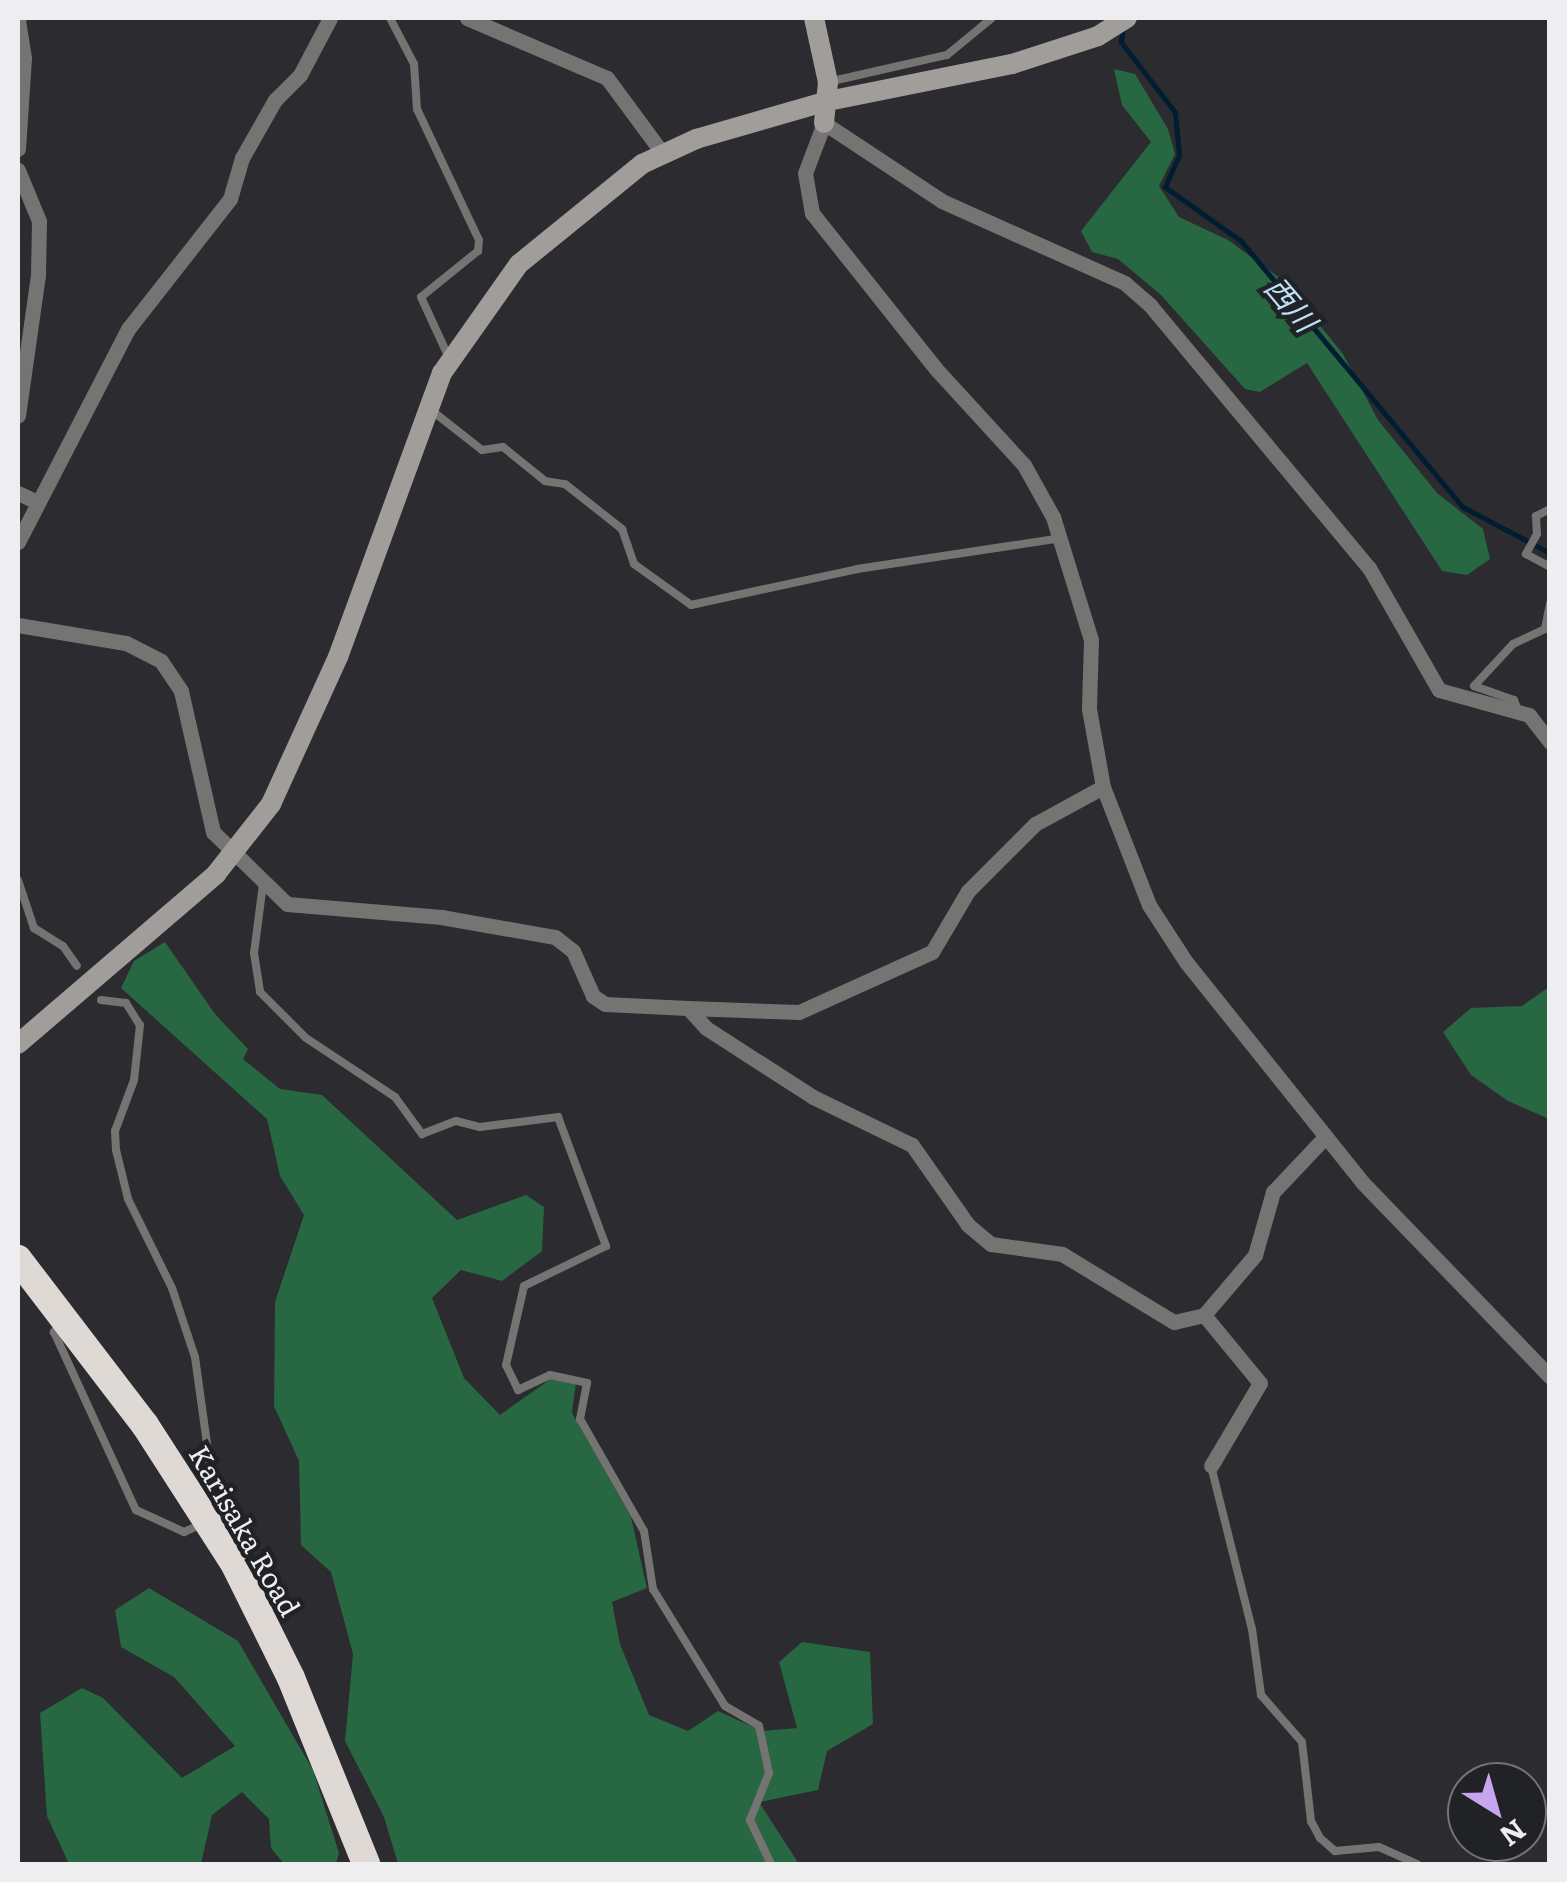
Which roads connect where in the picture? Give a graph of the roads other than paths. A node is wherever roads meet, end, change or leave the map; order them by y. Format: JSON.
{"nodes":[{"id":1,"x":330,"y":18,"type":"edge"},
{"id":2,"x":390,"y":18,"type":"edge"},
{"id":3,"x":467,"y":18,"type":"edge"},
{"id":4,"x":814,"y":18,"type":"edge"},
{"id":5,"x":992,"y":18,"type":"edge"},
{"id":6,"x":1127,"y":18,"type":"edge"},
{"id":7,"x":18,"y":20,"type":"edge"},
{"id":8,"x":828,"y":91,"type":"junction"},
{"id":9,"x":824,"y":123,"type":"junction"},
{"id":10,"x":18,"y":150,"type":"edge"},
{"id":11,"x":663,"y":154,"type":"junction"},
{"id":12,"x":18,"y":170,"type":"edge"},
{"id":13,"x":448,"y":358,"type":"junction"},
{"id":14,"x":430,"y":409,"type":"junction"},
{"id":15,"x":18,"y":416,"type":"edge"},
{"id":16,"x":18,"y":493,"type":"edge"},
{"id":17,"x":37,"y":502,"type":"junction"},
{"id":18,"x":1550,"y":509,"type":"edge"},
{"id":19,"x":1062,"y":538,"type":"junction"},
{"id":20,"x":18,"y":542,"type":"edge"},
{"id":21,"x":1550,"y":567,"type":"edge"},
{"id":22,"x":1550,"y":604,"type":"edge"},
{"id":23,"x":18,"y":625,"type":"edge"},
{"id":24,"x":1518,"y":710,"type":"junction"},
{"id":25,"x":1550,"y":742,"type":"edge"},
{"id":26,"x":1102,"y":788,"type":"junction"},
{"id":27,"x":233,"y":855,"type":"junction"},
{"id":28,"x":18,"y":880,"type":"edge"},
{"id":29,"x":262,"y":884,"type":"junction"},
{"id":30,"x":77,"y":966,"type":"dead end"},
{"id":31,"x":101,"y":1000,"type":"dead end"},
{"id":32,"x":688,"y":1008,"type":"junction"},
{"id":33,"x":18,"y":1044,"type":"edge"},
{"id":34,"x":1324,"y":1138,"type":"junction"},
{"id":35,"x":18,"y":1259,"type":"edge"},
{"id":36,"x":1204,"y":1315,"type":"junction"},
{"id":37,"x":65,"y":1318,"type":"junction"},
{"id":38,"x":1550,"y":1378,"type":"edge"},
{"id":39,"x":1211,"y":1466,"type":"joint"},
{"id":40,"x":206,"y":1516,"type":"junction"},
{"id":41,"x":366,"y":1864,"type":"edge"},
{"id":42,"x":771,"y":1864,"type":"edge"},
{"id":43,"x":1418,"y":1864,"type":"edge"}],
"edges":[{"from":1,"to":17,"type":"street"},
{"from":2,"to":13,"type":"lane"},
{"from":3,"to":11,"type":"street"},
{"from":4,"to":8,"type":"street"},
{"from":5,"to":8,"type":"lane"},
{"from":6,"to":8,"type":"street"},
{"from":7,"to":10,"type":"street"},
{"from":8,"to":9,"type":"street"},
{"from":8,"to":11,"type":"street"},
{"from":9,"to":19,"type":"street"},
{"from":9,"to":24,"type":"street"},
{"from":11,"to":13,"type":"street"},
{"from":12,"to":15,"type":"street"},
{"from":13,"to":14,"type":"street"},
{"from":14,"to":19,"type":"lane"},
{"from":14,"to":27,"type":"street"},
{"from":16,"to":17,"type":"street"},
{"from":17,"to":20,"type":"street"},
{"from":18,"to":21,"type":"lane"},
{"from":19,"to":26,"type":"street"},
{"from":22,"to":24,"type":"lane"},
{"from":23,"to":27,"type":"street"},
{"from":24,"to":25,"type":"street"},
{"from":26,"to":32,"type":"street"},
{"from":26,"to":34,"type":"street"},
{"from":27,"to":29,"type":"street"},
{"from":27,"to":33,"type":"street"},
{"from":28,"to":30,"type":"lane"},
{"from":29,"to":32,"type":"street"},
{"from":29,"to":42,"type":"lane"},
{"from":31,"to":40,"type":"lane"},
{"from":32,"to":36,"type":"street"},
{"from":34,"to":36,"type":"street"},
{"from":34,"to":38,"type":"street"},
{"from":35,"to":37,"type":"highway","name":"Karisaka Road"},
{"from":36,"to":39,"type":"street"},
{"from":37,"to":40,"type":"highway","name":"Karisaka Road"},
{"from":37,"to":40,"type":"lane"},
{"from":39,"to":43,"type":"lane"},
{"from":40,"to":41,"type":"highway","name":"Karisaka Road"}]}
